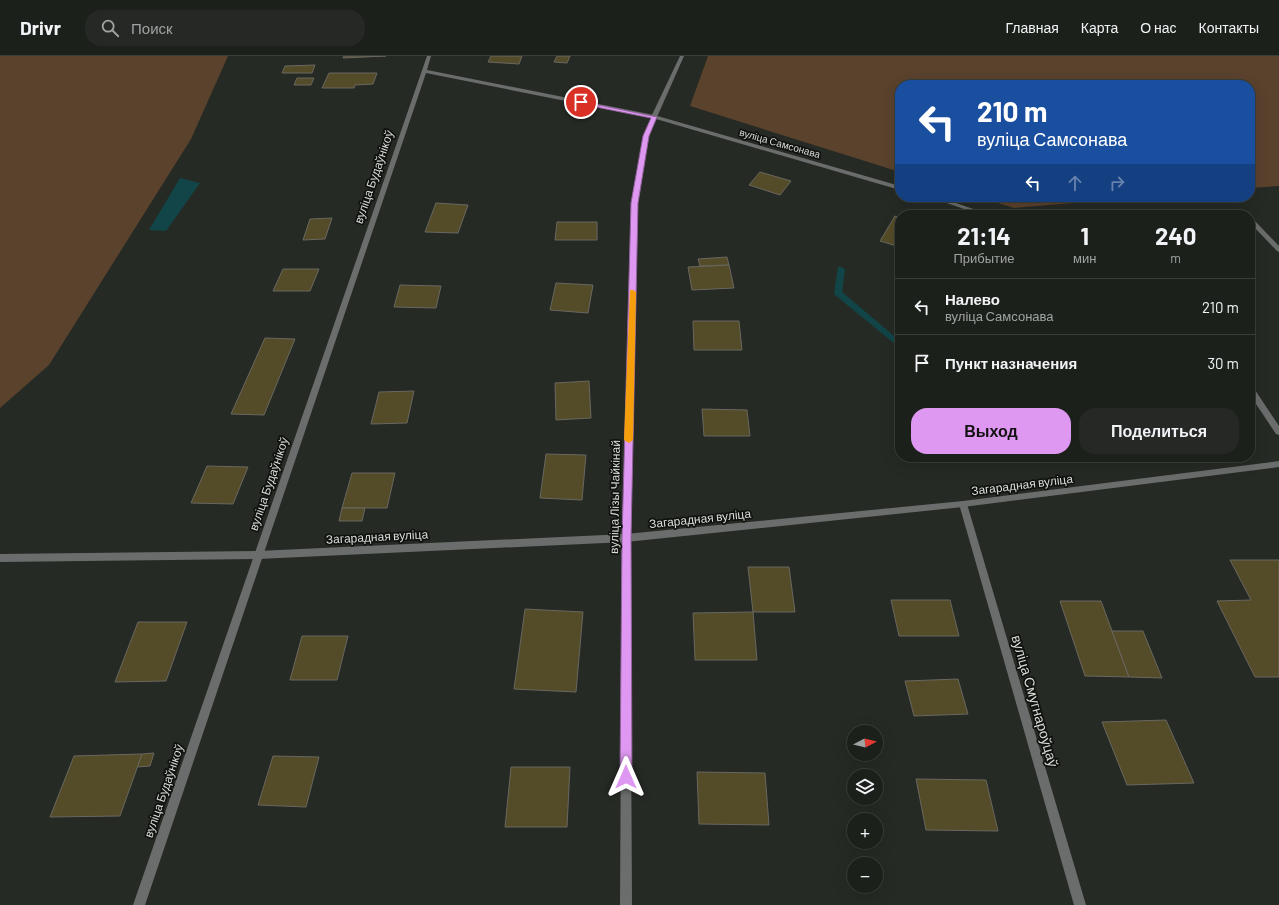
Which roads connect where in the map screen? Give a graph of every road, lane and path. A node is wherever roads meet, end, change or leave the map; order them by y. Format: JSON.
{"nodes":[{"id":1,"x":429,"y":56,"type":"edge"},
{"id":2,"x":682,"y":56,"type":"edge"},
{"id":3,"x":424,"y":72,"type":"junction"},
{"id":4,"x":654,"y":117,"type":"junction"},
{"id":5,"x":895,"y":187,"type":"edge"},
{"id":6,"x":948,"y":202,"type":"edge"},
{"id":7,"x":972,"y":210,"type":"edge"},
{"id":8,"x":1255,"y":224,"type":"edge"},
{"id":9,"x":1279,"y":250,"type":"edge"},
{"id":10,"x":1255,"y":396,"type":"edge"},
{"id":11,"x":1279,"y":432,"type":"edge"},
{"id":12,"x":1279,"y":464,"type":"edge"},
{"id":13,"x":963,"y":504,"type":"junction"},
{"id":14,"x":626,"y":538,"type":"junction"},
{"id":15,"x":258,"y":555,"type":"junction"},
{"id":16,"x":0,"y":558,"type":"edge"},
{"id":17,"x":139,"y":905,"type":"edge"},
{"id":18,"x":626,"y":905,"type":"edge"},
{"id":19,"x":1080,"y":905,"type":"edge"}],
"edges":[{"from":1,"to":3,"type":"street","name":"вуліца Будаўнікоў"},
{"from":2,"to":4,"type":"street"},
{"from":3,"to":4,"type":"street","name":"вуліца Самсонава"},
{"from":3,"to":15,"type":"street","name":"вуліца Будаўнікоў"},
{"from":4,"to":5,"type":"street","name":"вуліца Самсонава"},
{"from":4,"to":14,"type":"street","name":"вуліца Лізы Чайкінай"},
{"from":6,"to":7,"type":"street"},
{"from":8,"to":9,"type":"street"},
{"from":10,"to":11,"type":"street"},
{"from":12,"to":13,"type":"street","name":"Загарадная вуліца"},
{"from":13,"to":14,"type":"street","name":"Загарадная вуліца"},
{"from":13,"to":19,"type":"street","name":"вуліца Смугнароўцаў"},
{"from":14,"to":15,"type":"street","name":"Загарадная вуліца"},
{"from":14,"to":18,"type":"street","name":"вуліца Лізы Чайкінай"},
{"from":15,"to":16,"type":"street","name":"Загарадная вуліца"},
{"from":15,"to":17,"type":"street","name":"вуліца Будаўнікоў"}]}
